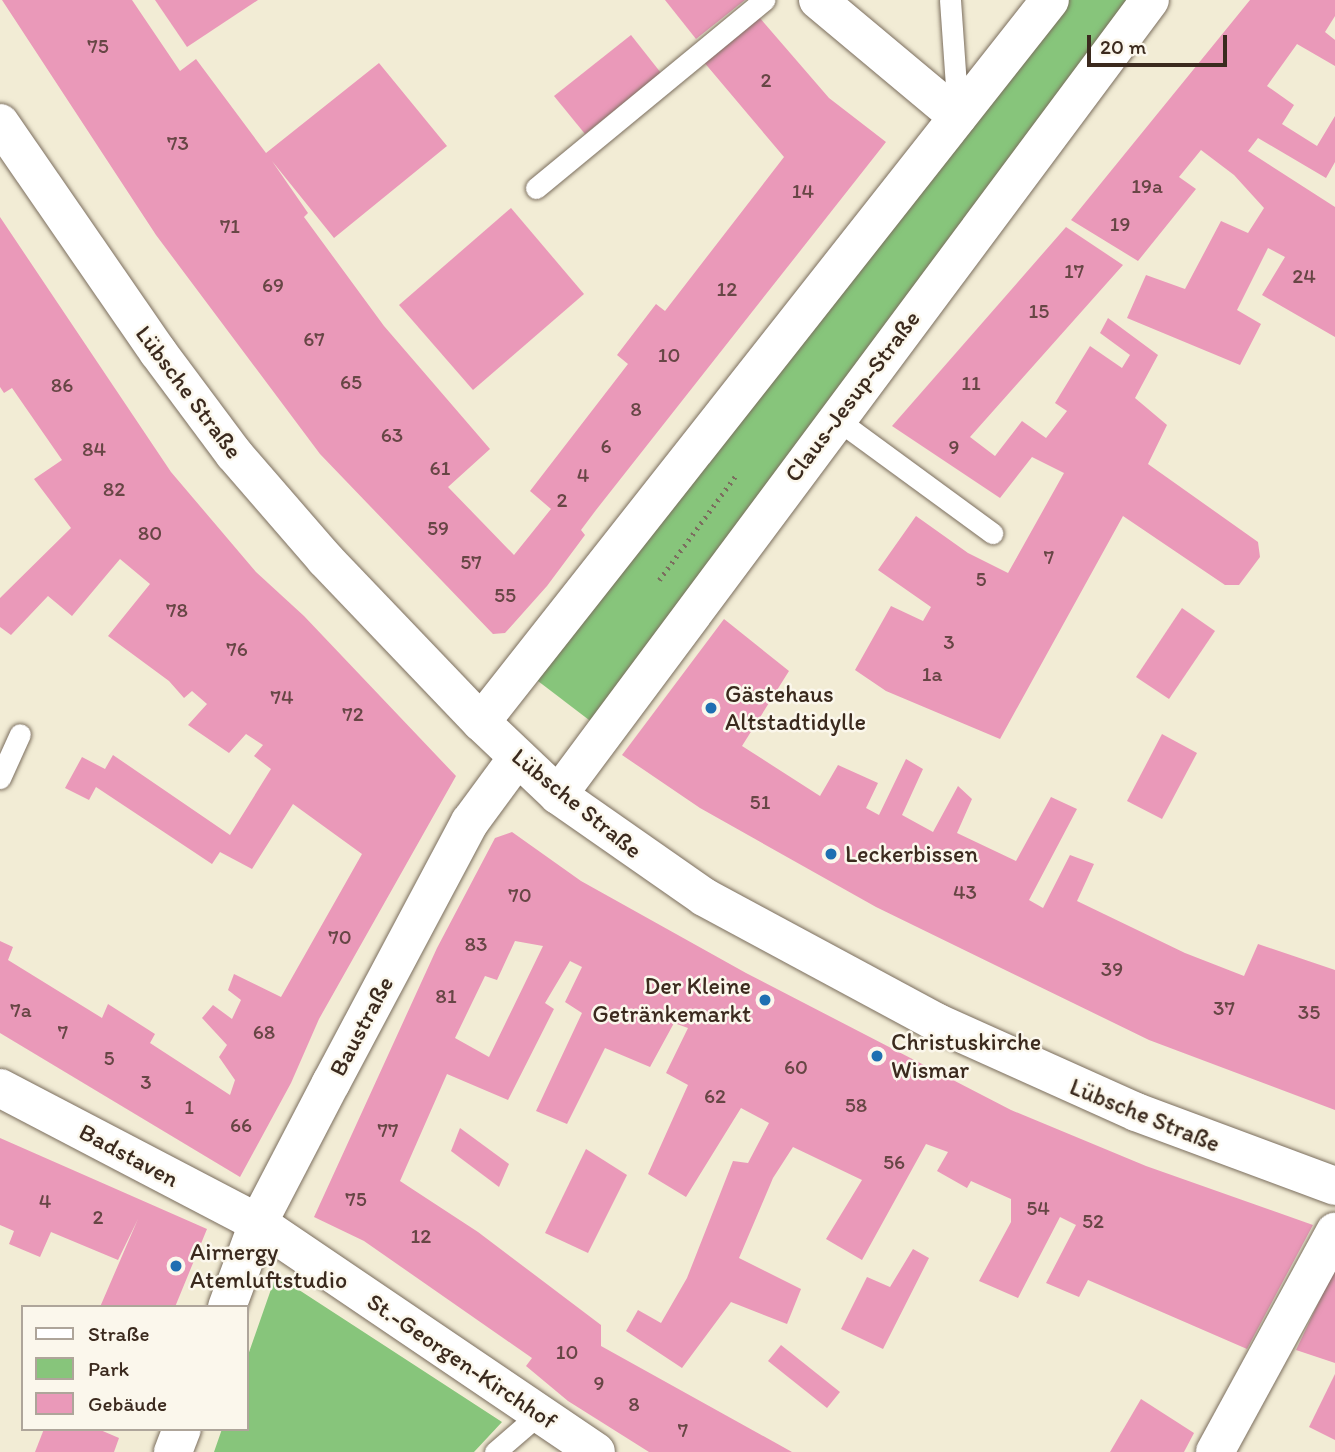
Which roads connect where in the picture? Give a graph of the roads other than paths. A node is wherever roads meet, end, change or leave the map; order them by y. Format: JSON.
{"nodes":[{"id":1,"x":764,"y":0,"type":"edge"},
{"id":2,"x":818,"y":0,"type":"edge"},
{"id":3,"x":950,"y":0,"type":"edge"},
{"id":4,"x":1050,"y":0,"type":"edge"},
{"id":5,"x":1150,"y":0,"type":"edge"},
{"id":6,"x":958,"y":117,"type":"junction"},
{"id":7,"x":0,"y":123,"type":"edge"},
{"id":8,"x":536,"y":188,"type":"dead end"},
{"id":9,"x":835,"y":418,"type":"junction"},
{"id":10,"x":992,"y":533,"type":"dead end"},
{"id":11,"x":481,"y":722,"type":"junction"},
{"id":12,"x":20,"y":734,"type":"dead end"},
{"id":13,"x":517,"y":758,"type":"junction"},
{"id":14,"x":0,"y":778,"type":"edge"},
{"id":15,"x":558,"y":795,"type":"junction"},
{"id":16,"x":0,"y":1088,"type":"edge"},
{"id":17,"x":1335,"y":1186,"type":"edge"},
{"id":18,"x":258,"y":1223,"type":"junction"},
{"id":19,"x":1335,"y":1232,"type":"edge"},
{"id":20,"x":228,"y":1305,"type":"edge"},
{"id":21,"x":539,"y":1414,"type":"junction"},
{"id":22,"x":180,"y":1431,"type":"edge"},
{"id":23,"x":173,"y":1452,"type":"edge"},
{"id":24,"x":495,"y":1452,"type":"edge"},
{"id":25,"x":596,"y":1452,"type":"edge"},
{"id":26,"x":1215,"y":1452,"type":"edge"}],
"edges":[{"from":1,"to":8,"type":"lane"},
{"from":2,"to":6,"type":"street"},
{"from":3,"to":6,"type":"lane"},
{"from":4,"to":6,"type":"street"},
{"from":5,"to":9,"type":"street","name":"Claus-Jesup-Straße"},
{"from":6,"to":11,"type":"street"},
{"from":7,"to":11,"type":"street","name":"Lübsche Straße"},
{"from":9,"to":10,"type":"lane"},
{"from":9,"to":15,"type":"street","name":"Claus-Jesup-Straße"},
{"from":11,"to":13,"type":"street","name":"Lübsche Straße"},
{"from":12,"to":14,"type":"lane"},
{"from":13,"to":15,"type":"street","name":"Lübsche Straße"},
{"from":13,"to":18,"type":"street","name":"Baustraße"},
{"from":15,"to":17,"type":"street","name":"Lübsche Straße"},
{"from":16,"to":18,"type":"street","name":"Badstaven"},
{"from":18,"to":20,"type":"street","name":"Baustraße"},
{"from":18,"to":21,"type":"street","name":"St.-Georgen-Kirchhof"},
{"from":19,"to":26,"type":"street"},
{"from":21,"to":24,"type":"lane"},
{"from":21,"to":25,"type":"street","name":"St.-Georgen-Kirchhof"},
{"from":22,"to":23,"type":"street"}]}
